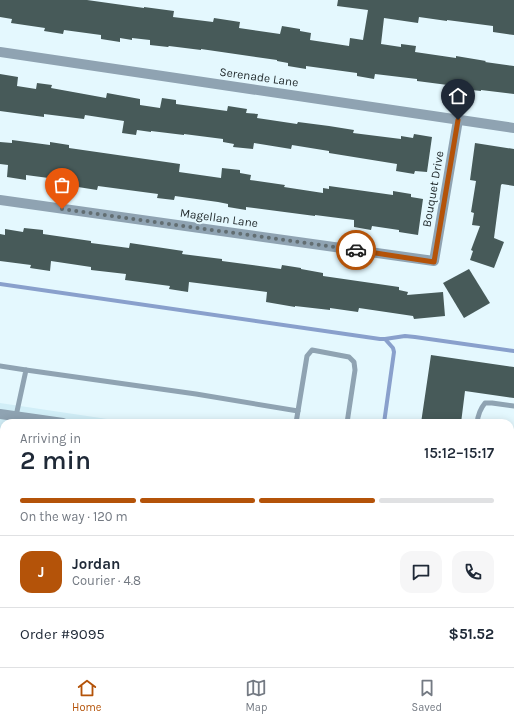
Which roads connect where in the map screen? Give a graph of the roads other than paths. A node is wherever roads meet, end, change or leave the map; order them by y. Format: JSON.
{"nodes":[{"id":1,"x":0,"y":52,"type":"edge"},
{"id":2,"x":458,"y":120,"type":"junction"},
{"id":3,"x":514,"y":128,"type":"edge"},
{"id":4,"x":0,"y":200,"type":"edge"},
{"id":5,"x":434,"y":262,"type":"joint"},
{"id":6,"x":0,"y":366,"type":"edge"},
{"id":7,"x":26,"y":370,"type":"junction"},
{"id":8,"x":514,"y":406,"type":"edge"},
{"id":9,"x":298,"y":411,"type":"junction"},
{"id":10,"x":0,"y":414,"type":"edge"},
{"id":11,"x":13,"y":419,"type":"edge"},
{"id":12,"x":16,"y":419,"type":"edge"},
{"id":13,"x":297,"y":419,"type":"edge"},
{"id":14,"x":348,"y":419,"type":"edge"},
{"id":15,"x":478,"y":419,"type":"edge"}],
"edges":[{"from":1,"to":2,"type":"street","name":"Serenade Lane"},
{"from":2,"to":3,"type":"street","name":"Serenade Lane"},
{"from":2,"to":5,"type":"street","name":"Bouquet Drive"},
{"from":4,"to":5,"type":"street","name":"Magellan Lane"},
{"from":6,"to":7,"type":"lane"},
{"from":7,"to":9,"type":"lane"},
{"from":7,"to":12,"type":"lane"},
{"from":8,"to":15,"type":"lane"},
{"from":9,"to":13,"type":"lane"},
{"from":9,"to":14,"type":"lane"},
{"from":10,"to":11,"type":"street"}]}
